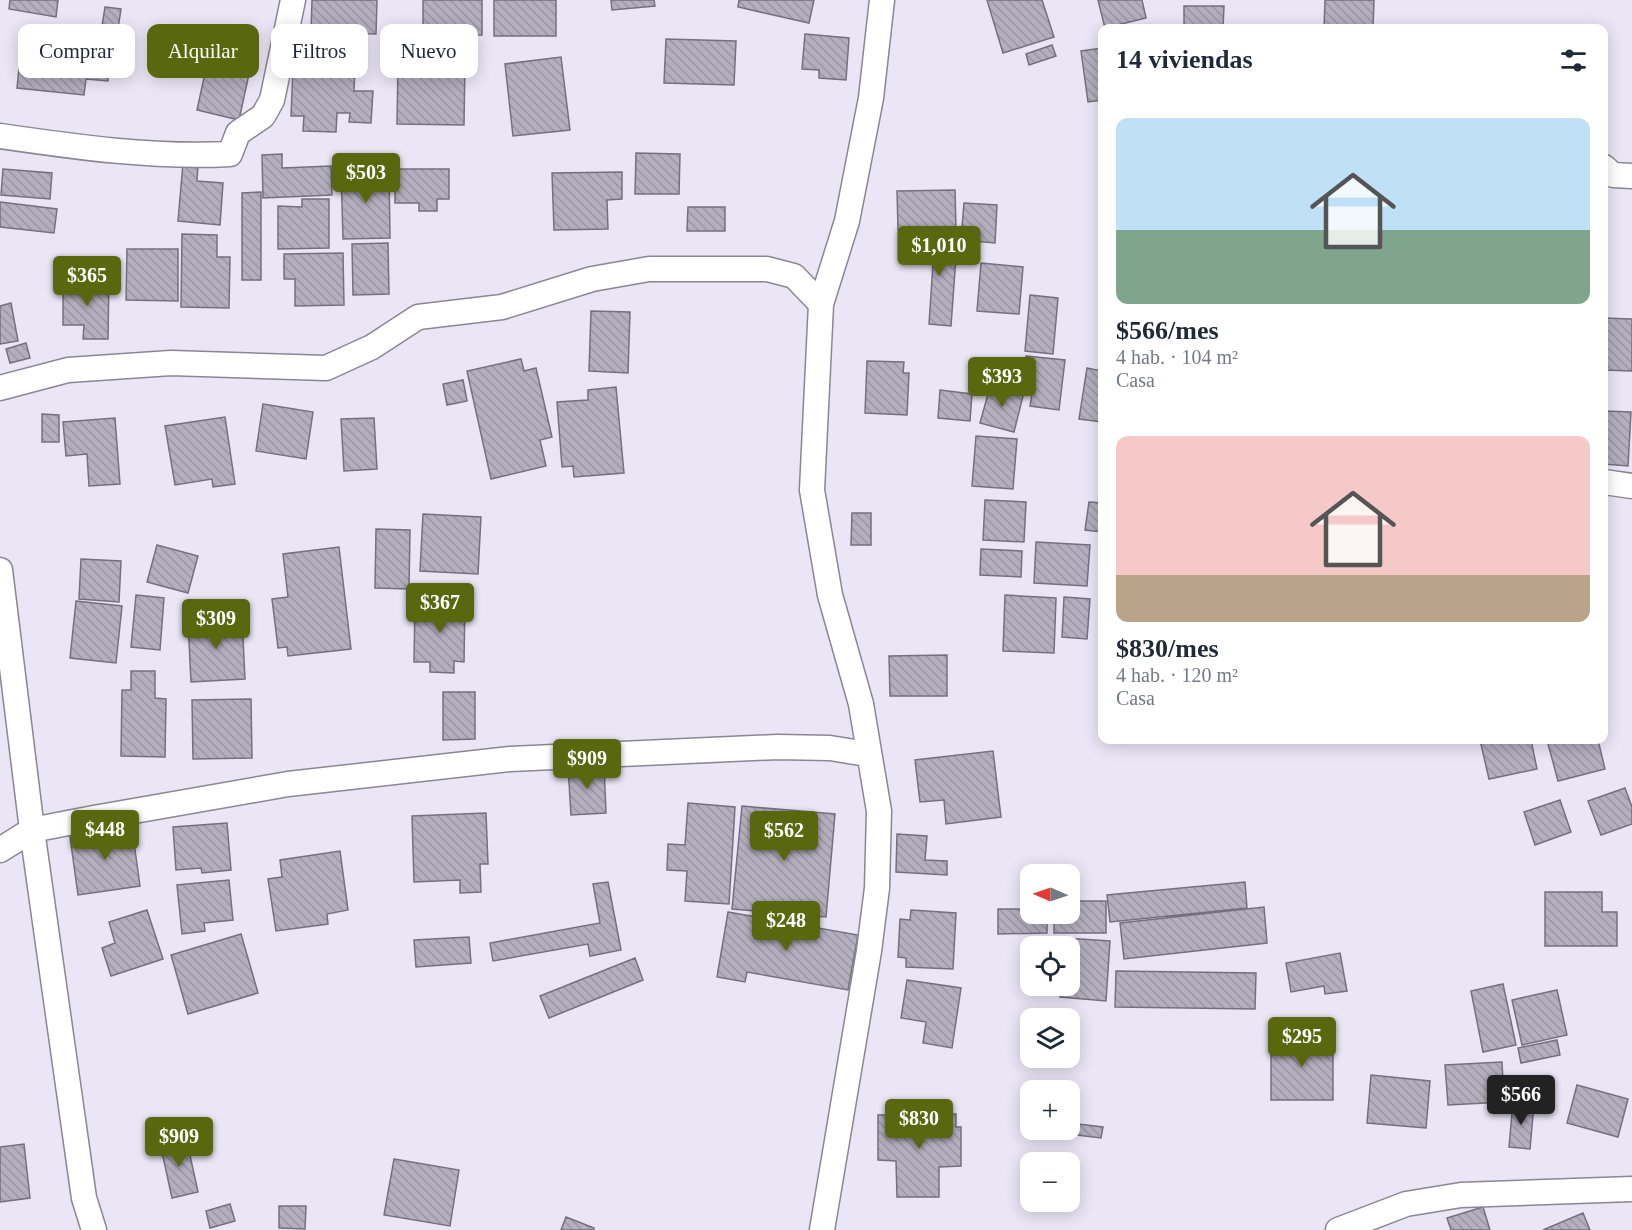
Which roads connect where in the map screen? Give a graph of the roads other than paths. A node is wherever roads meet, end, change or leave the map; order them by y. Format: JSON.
{"nodes":[{"id":1,"x":293,"y":0,"type":"edge"},
{"id":2,"x":882,"y":0,"type":"edge"},
{"id":3,"x":0,"y":136,"type":"edge"},
{"id":4,"x":1608,"y":171,"type":"edge"},
{"id":5,"x":1632,"y":176,"type":"edge"},
{"id":6,"x":821,"y":304,"type":"junction"},
{"id":7,"x":0,"y":388,"type":"edge"},
{"id":8,"x":1608,"y":483,"type":"edge"},
{"id":9,"x":1632,"y":486,"type":"edge"},
{"id":10,"x":0,"y":570,"type":"edge"},
{"id":11,"x":867,"y":754,"type":"junction"},
{"id":12,"x":32,"y":830,"type":"junction"},
{"id":13,"x":0,"y":850,"type":"edge"},
{"id":14,"x":1632,"y":1189,"type":"edge"},
{"id":15,"x":94,"y":1230,"type":"edge"},
{"id":16,"x":822,"y":1230,"type":"edge"},
{"id":17,"x":1338,"y":1230,"type":"edge"}],
"edges":[{"from":1,"to":3,"type":"street"},
{"from":2,"to":6,"type":"street"},
{"from":4,"to":5,"type":"street"},
{"from":6,"to":7,"type":"street"},
{"from":6,"to":11,"type":"street"},
{"from":8,"to":9,"type":"street"},
{"from":10,"to":12,"type":"street"},
{"from":11,"to":12,"type":"street"},
{"from":11,"to":16,"type":"street"},
{"from":12,"to":13,"type":"street"},
{"from":12,"to":15,"type":"street"},
{"from":14,"to":17,"type":"street"}]}
